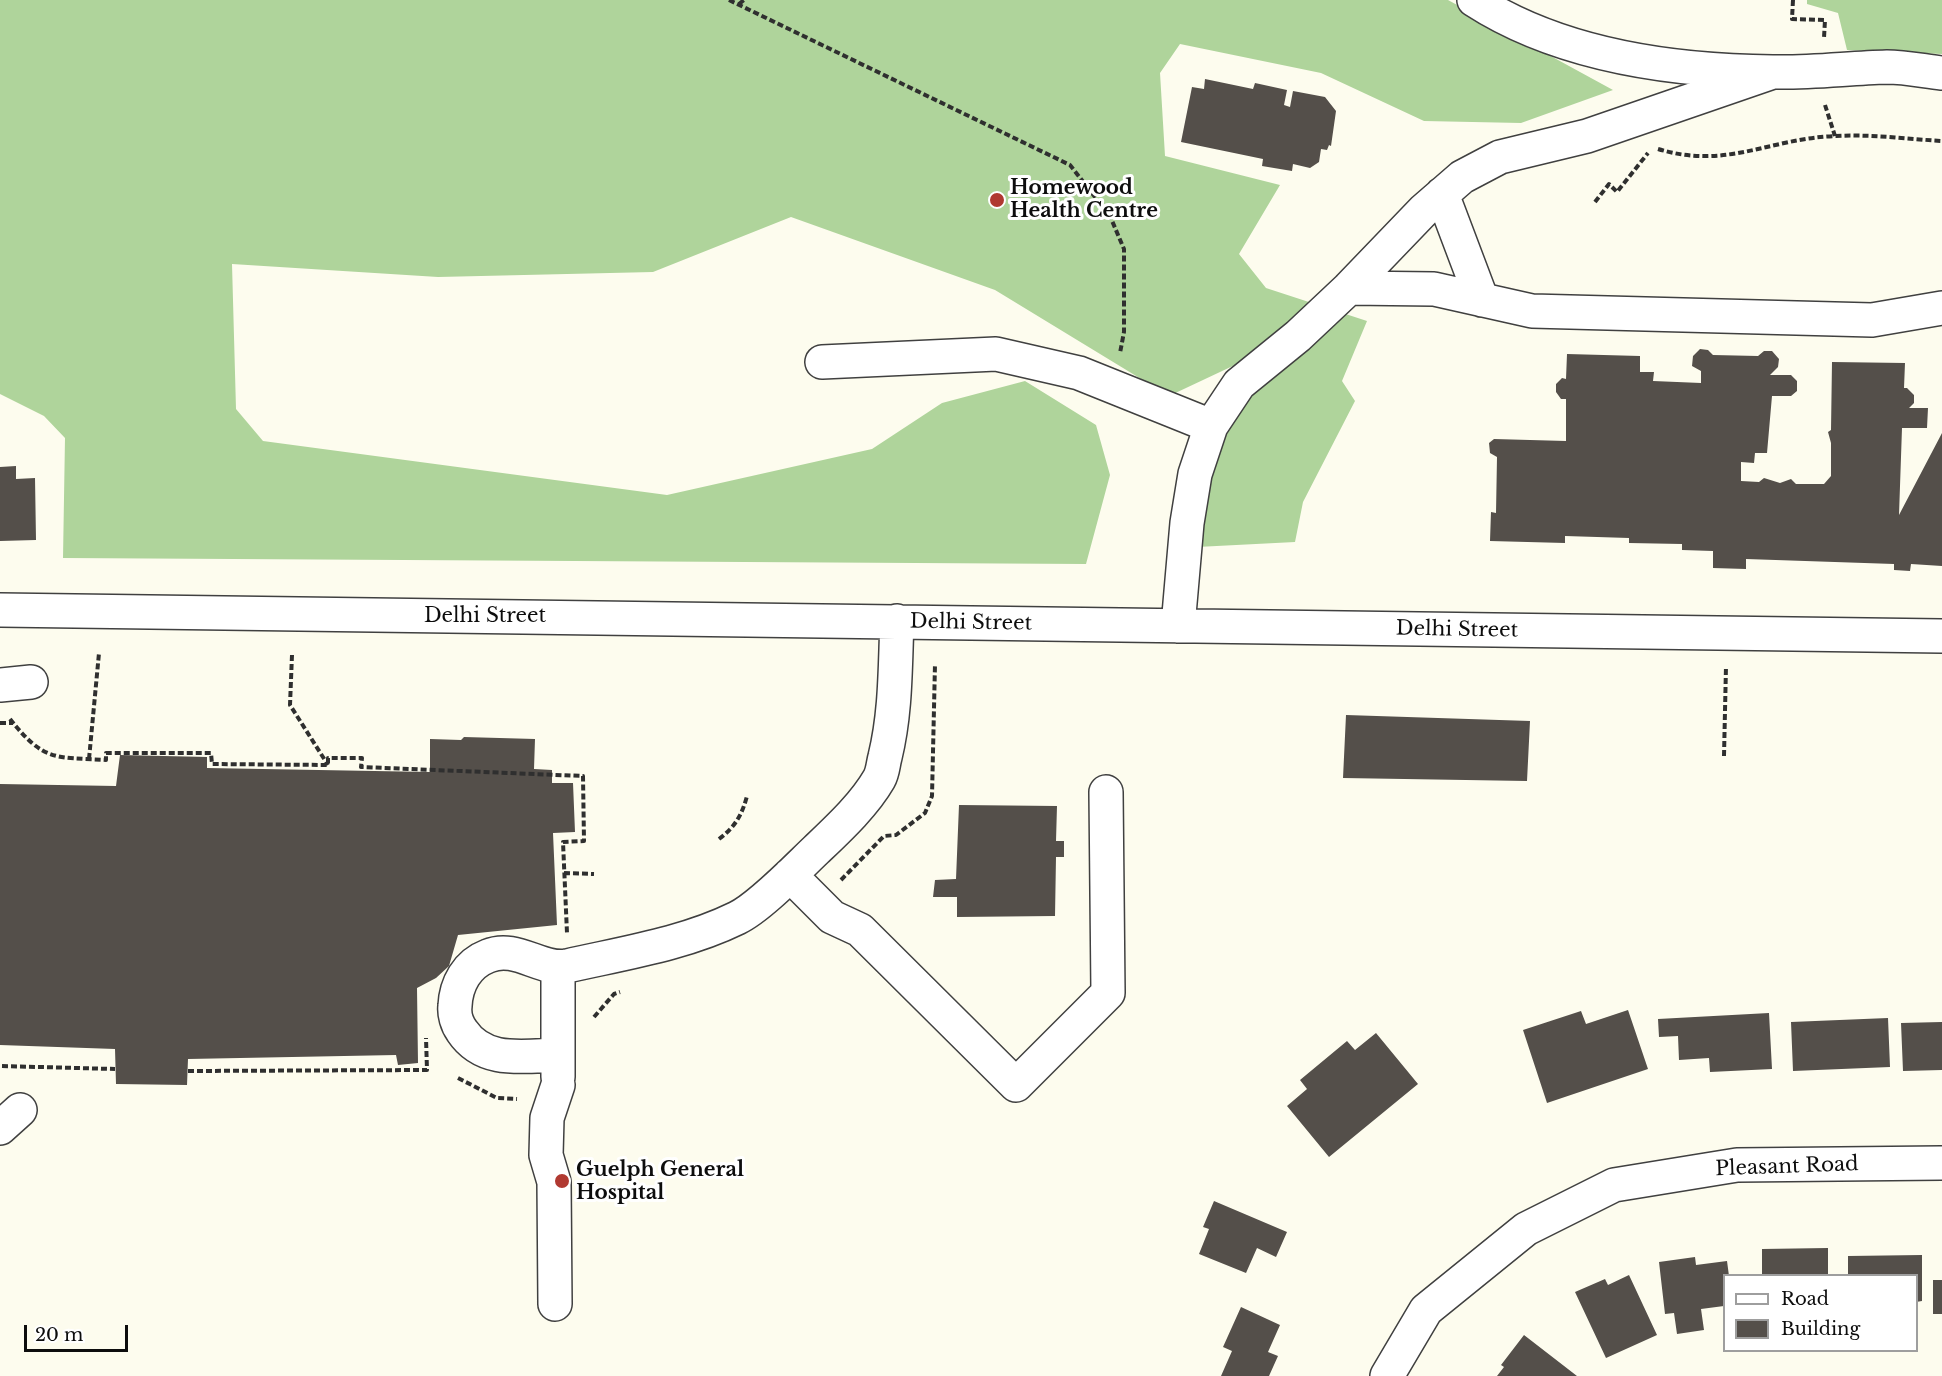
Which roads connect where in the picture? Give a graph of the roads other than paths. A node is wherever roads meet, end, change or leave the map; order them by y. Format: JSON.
{"nodes":[{"id":1,"x":1474,"y":0,"type":"edge"},
{"id":2,"x":1773,"y":72,"type":"junction"},
{"id":3,"x":1942,"y":73,"type":"edge"},
{"id":4,"x":1442,"y":194,"type":"junction"},
{"id":5,"x":1349,"y":288,"type":"junction"},
{"id":6,"x":1482,"y":300,"type":"junction"},
{"id":7,"x":1942,"y":308,"type":"edge"},
{"id":8,"x":822,"y":362,"type":"dead end"},
{"id":9,"x":1211,"y":426,"type":"junction"},
{"id":10,"x":0,"y":610,"type":"edge"},
{"id":11,"x":897,"y":621,"type":"junction"},
{"id":12,"x":1178,"y":627,"type":"junction"},
{"id":13,"x":1942,"y":636,"type":"edge"},
{"id":14,"x":1106,"y":792,"type":"dead end"},
{"id":15,"x":799,"y":867,"type":"junction"},
{"id":16,"x":860,"y":930,"type":"junction"},
{"id":17,"x":562,"y":952,"type":"junction"},
{"id":18,"x":558,"y":1070,"type":"junction"},
{"id":19,"x":1942,"y":1163,"type":"edge"},
{"id":20,"x":555,"y":1304,"type":"dead end"},
{"id":21,"x":1387,"y":1376,"type":"edge"}],
"edges":[{"from":1,"to":2,"type":"street"},
{"from":2,"to":3,"type":"street"},
{"from":2,"to":4,"type":"street"},
{"from":4,"to":5,"type":"street"},
{"from":4,"to":6,"type":"street"},
{"from":5,"to":6,"type":"street"},
{"from":5,"to":9,"type":"street"},
{"from":6,"to":7,"type":"street"},
{"from":8,"to":9,"type":"street"},
{"from":9,"to":12,"type":"street"},
{"from":10,"to":11,"type":"street","name":"Delhi Street"},
{"from":11,"to":12,"type":"street","name":"Delhi Street"},
{"from":11,"to":15,"type":"street"},
{"from":12,"to":13,"type":"street","name":"Delhi Street"},
{"from":14,"to":16,"type":"street"},
{"from":15,"to":16,"type":"street"},
{"from":15,"to":16,"type":"street"},
{"from":15,"to":17,"type":"street"},
{"from":17,"to":18,"type":"street"},
{"from":17,"to":18,"type":"street"},
{"from":18,"to":20,"type":"street"},
{"from":19,"to":21,"type":"street","name":"Pleasant Road"}]}
